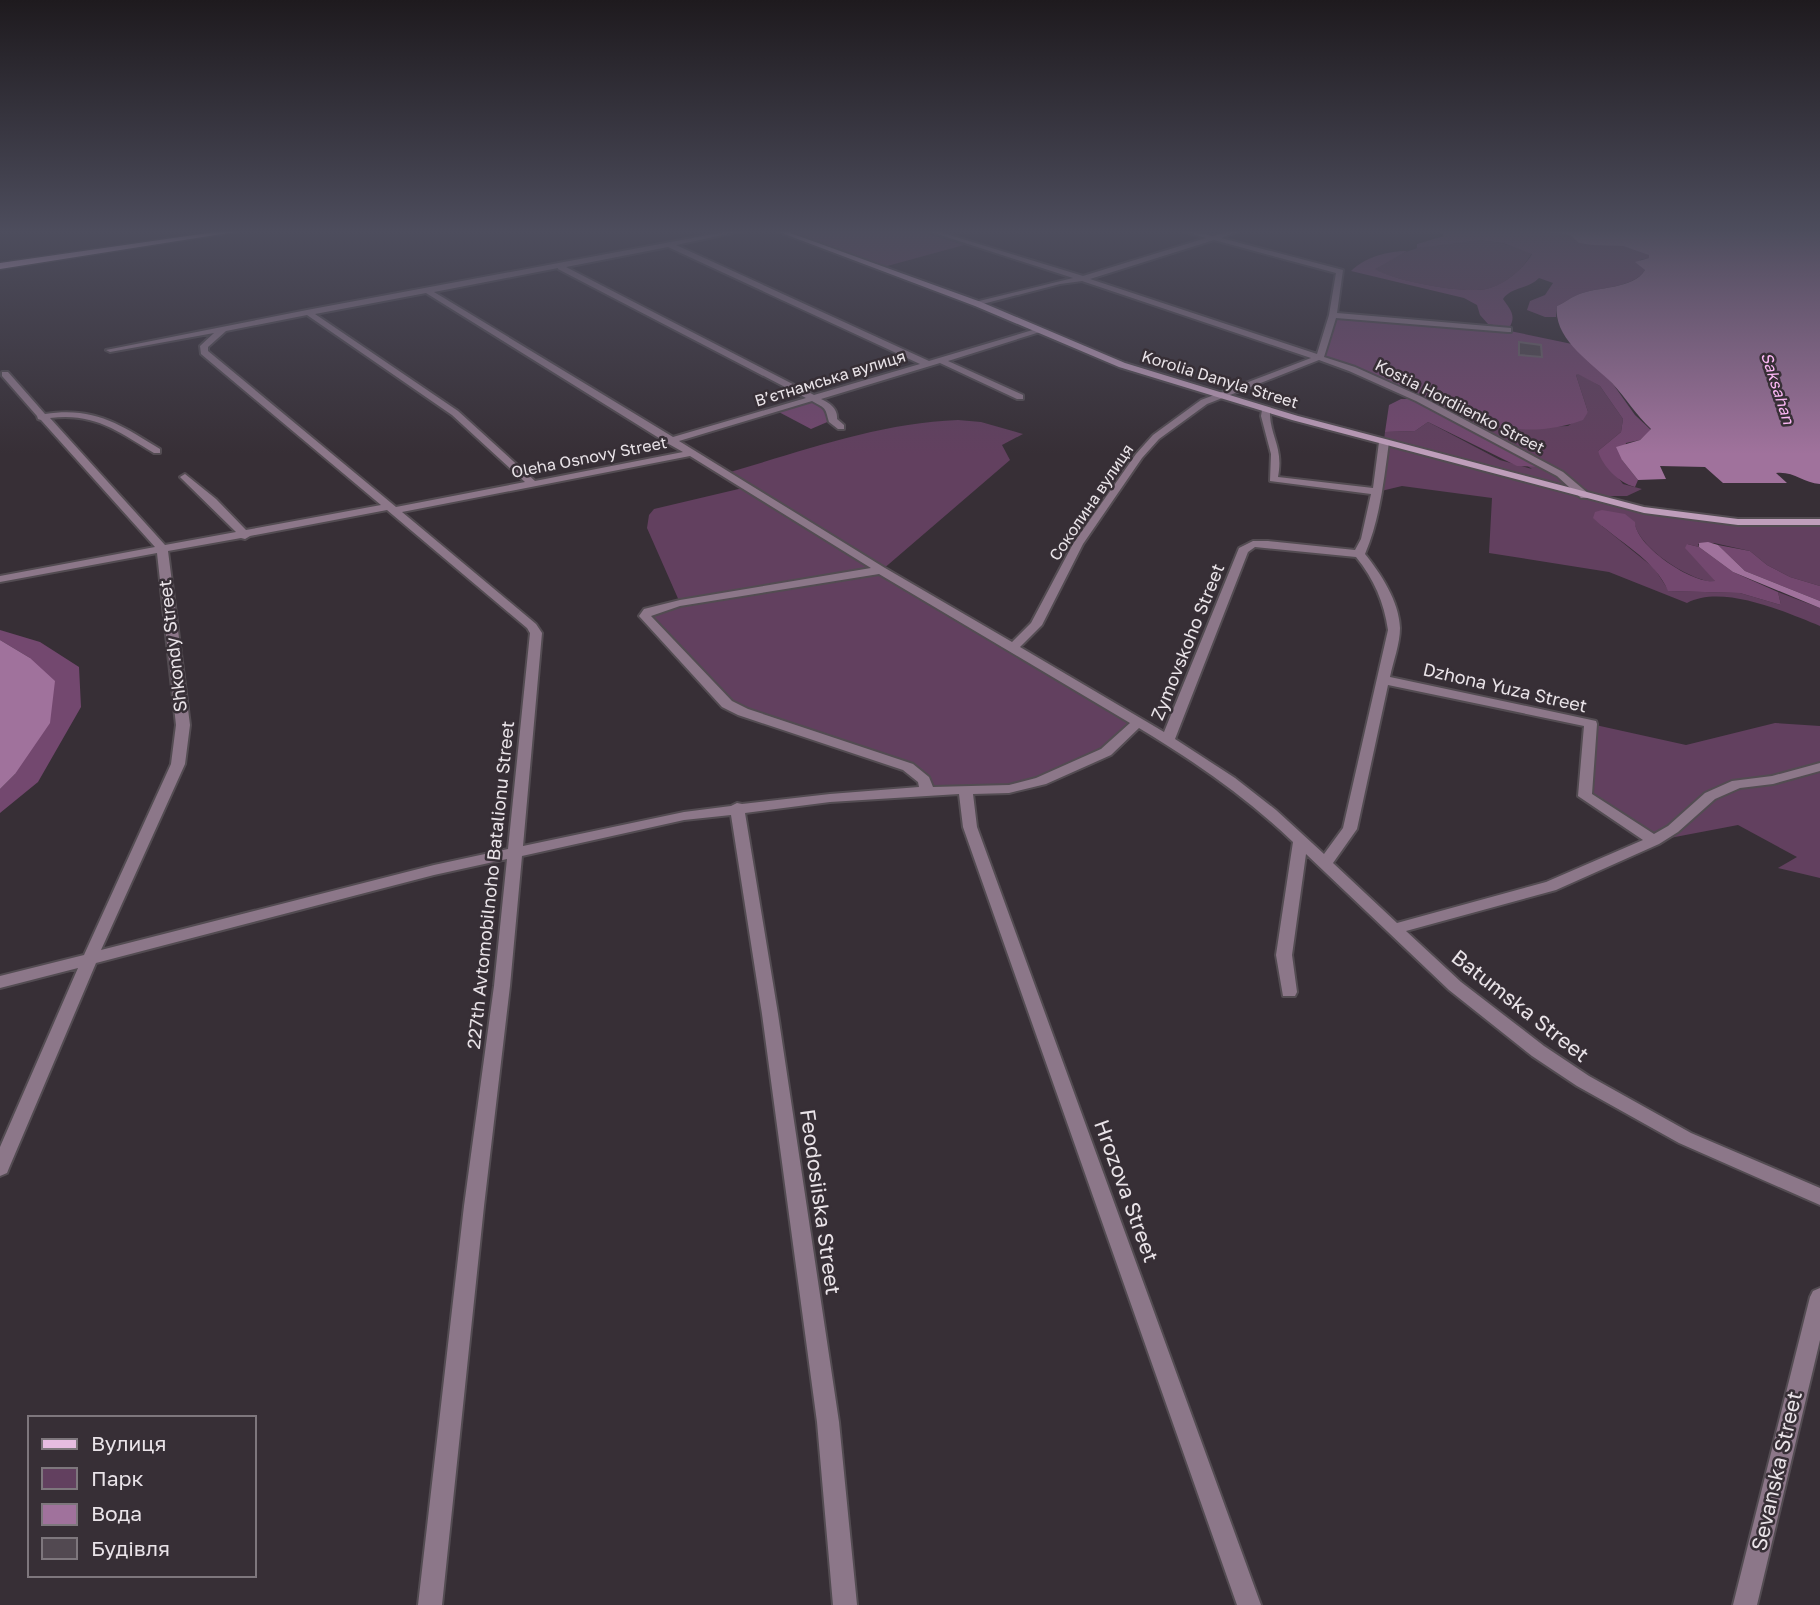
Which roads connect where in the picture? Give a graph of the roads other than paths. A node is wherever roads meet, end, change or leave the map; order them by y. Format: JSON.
{"nodes":[{"id":1,"x":348,"y":305,"type":"edge"},
{"id":2,"x":450,"y":305,"type":"edge"},
{"id":3,"x":634,"y":305,"type":"edge"},
{"id":4,"x":800,"y":305,"type":"edge"},
{"id":5,"x":980,"y":305,"type":"edge"},
{"id":6,"x":1161,"y":305,"type":"edge"},
{"id":7,"x":1335,"y":305,"type":"edge"},
{"id":8,"x":307,"y":312,"type":"junction"},
{"id":9,"x":1333,"y":315,"type":"junction"},
{"id":10,"x":224,"y":328,"type":"junction"},
{"id":11,"x":1508,"y":330,"type":"dead end"},
{"id":12,"x":1039,"y":331,"type":"junction"},
{"id":13,"x":110,"y":350,"type":"dead end"},
{"id":14,"x":1320,"y":357,"type":"junction"},
{"id":15,"x":940,"y":360,"type":"junction"},
{"id":16,"x":928,"y":364,"type":"junction"},
{"id":17,"x":5,"y":374,"type":"dead end"},
{"id":18,"x":1020,"y":397,"type":"dead end"},
{"id":19,"x":1219,"y":397,"type":"junction"},
{"id":20,"x":813,"y":398,"type":"junction"},
{"id":21,"x":1266,"y":410,"type":"junction"},
{"id":22,"x":41,"y":417,"type":"junction"},
{"id":23,"x":841,"y":427,"type":"dead end"},
{"id":24,"x":670,"y":441,"type":"junction"},
{"id":25,"x":1384,"y":442,"type":"junction"},
{"id":26,"x":157,"y":451,"type":"dead end"},
{"id":27,"x":692,"y":453,"type":"junction"},
{"id":28,"x":184,"y":477,"type":"dead end"},
{"id":29,"x":534,"y":485,"type":"junction"},
{"id":30,"x":1377,"y":492,"type":"junction"},
{"id":31,"x":1585,"y":496,"type":"junction"},
{"id":32,"x":391,"y":509,"type":"junction"},
{"id":33,"x":1820,"y":522,"type":"edge"},
{"id":34,"x":245,"y":536,"type":"junction"},
{"id":35,"x":162,"y":549,"type":"junction"},
{"id":36,"x":1359,"y":554,"type":"junction"},
{"id":37,"x":881,"y":570,"type":"junction"},
{"id":38,"x":0,"y":579,"type":"edge"},
{"id":39,"x":1013,"y":648,"type":"junction"},
{"id":40,"x":1384,"y":680,"type":"junction"},
{"id":41,"x":1137,"y":723,"type":"junction"},
{"id":42,"x":1168,"y":740,"type":"junction"},
{"id":43,"x":1820,"y":767,"type":"edge"},
{"id":44,"x":927,"y":791,"type":"junction"},
{"id":45,"x":967,"y":791,"type":"junction"},
{"id":46,"x":737,"y":807,"type":"junction"},
{"id":47,"x":1654,"y":841,"type":"junction"},
{"id":48,"x":1300,"y":842,"type":"junction"},
{"id":49,"x":514,"y":851,"type":"junction"},
{"id":50,"x":1324,"y":864,"type":"junction"},
{"id":51,"x":1394,"y":929,"type":"junction"},
{"id":52,"x":90,"y":960,"type":"junction"},
{"id":53,"x":0,"y":982,"type":"edge"},
{"id":54,"x":1289,"y":992,"type":"dead end"},
{"id":55,"x":0,"y":1168,"type":"edge"},
{"id":56,"x":1820,"y":1197,"type":"edge"},
{"id":57,"x":1820,"y":1297,"type":"edge"},
{"id":58,"x":430,"y":1605,"type":"edge"},
{"id":59,"x":845,"y":1605,"type":"edge"},
{"id":60,"x":1249,"y":1605,"type":"edge"},
{"id":61,"x":1745,"y":1605,"type":"edge"}],
"edges":[{"from":1,"to":8,"type":"street"},
{"from":2,"to":24,"type":"street","name":"Oleha Osnovy Street"},
{"from":3,"to":20,"type":"street"},
{"from":4,"to":16,"type":"street"},
{"from":5,"to":12,"type":"main road","name":"Korolia Danyla Street"},
{"from":6,"to":14,"type":"street","name":"Kostia Hordiienko Street"},
{"from":7,"to":9,"type":"street"},
{"from":8,"to":10,"type":"street"},
{"from":8,"to":29,"type":"street"},
{"from":9,"to":11,"type":"street"},
{"from":9,"to":14,"type":"street"},
{"from":10,"to":13,"type":"street"},
{"from":10,"to":32,"type":"street","name":"227th Avtomobilnoho Batalionu Street"},
{"from":12,"to":15,"type":"street","name":"Вʼєтнамська вулиця"},
{"from":12,"to":19,"type":"main road","name":"Korolia Danyla Street"},
{"from":14,"to":19,"type":"street","name":"Соколина вулиця"},
{"from":14,"to":31,"type":"street","name":"Kostia Hordiienko Street"},
{"from":15,"to":16,"type":"street","name":"Вʼєтнамська вулиця"},
{"from":15,"to":18,"type":"street"},
{"from":16,"to":20,"type":"street","name":"Вʼєтнамська вулиця"},
{"from":17,"to":22,"type":"street"},
{"from":19,"to":21,"type":"main road","name":"Korolia Danyla Street"},
{"from":19,"to":39,"type":"street","name":"Соколина вулиця"},
{"from":20,"to":23,"type":"street"},
{"from":20,"to":24,"type":"street","name":"Вʼєтнамська вулиця"},
{"from":21,"to":25,"type":"main road","name":"Korolia Danyla Street"},
{"from":21,"to":30,"type":"street"},
{"from":22,"to":26,"type":"street"},
{"from":22,"to":35,"type":"street"},
{"from":24,"to":27,"type":"street","name":"Oleha Osnovy Street"},
{"from":25,"to":30,"type":"street"},
{"from":25,"to":31,"type":"main road","name":"Korolia Danyla Street"},
{"from":27,"to":29,"type":"street","name":"Oleha Osnovy Street"},
{"from":27,"to":37,"type":"street","name":"Batumska Street"},
{"from":28,"to":34,"type":"street"},
{"from":29,"to":32,"type":"street","name":"Oleha Osnovy Street"},
{"from":30,"to":36,"type":"street"},
{"from":31,"to":33,"type":"main road","name":"Kostia Hordiienko Street"},
{"from":32,"to":34,"type":"street","name":"Oleha Osnovy Street"},
{"from":32,"to":49,"type":"street","name":"227th Avtomobilnoho Batalionu Street"},
{"from":34,"to":35,"type":"street","name":"Oleha Osnovy Street"},
{"from":35,"to":38,"type":"street","name":"Oleha Osnovy Street"},
{"from":35,"to":52,"type":"street","name":"Shkondy Street"},
{"from":36,"to":40,"type":"street"},
{"from":36,"to":42,"type":"street","name":"Zymovskoho Street"},
{"from":37,"to":39,"type":"street","name":"Batumska Street"},
{"from":37,"to":44,"type":"street"},
{"from":39,"to":41,"type":"street","name":"Batumska Street"},
{"from":40,"to":47,"type":"street","name":"Dzhona Yuza Street"},
{"from":40,"to":50,"type":"street"},
{"from":41,"to":42,"type":"street","name":"Batumska Street"},
{"from":41,"to":45,"type":"street"},
{"from":42,"to":48,"type":"street","name":"Batumska Street"},
{"from":43,"to":47,"type":"street"},
{"from":44,"to":45,"type":"street"},
{"from":44,"to":46,"type":"street"},
{"from":45,"to":60,"type":"street","name":"Hrozova Street"},
{"from":46,"to":49,"type":"street"},
{"from":46,"to":59,"type":"street","name":"Feodosiiska Street"},
{"from":47,"to":51,"type":"street"},
{"from":48,"to":50,"type":"street","name":"Batumska Street"},
{"from":48,"to":54,"type":"street"},
{"from":49,"to":52,"type":"street"},
{"from":49,"to":58,"type":"street","name":"227th Avtomobilnoho Batalionu Street"},
{"from":50,"to":51,"type":"street","name":"Batumska Street"},
{"from":51,"to":56,"type":"street","name":"Batumska Street"},
{"from":52,"to":53,"type":"street"},
{"from":52,"to":55,"type":"street","name":"Shkondy Street"},
{"from":57,"to":61,"type":"street","name":"Sevanska Street"}]}
